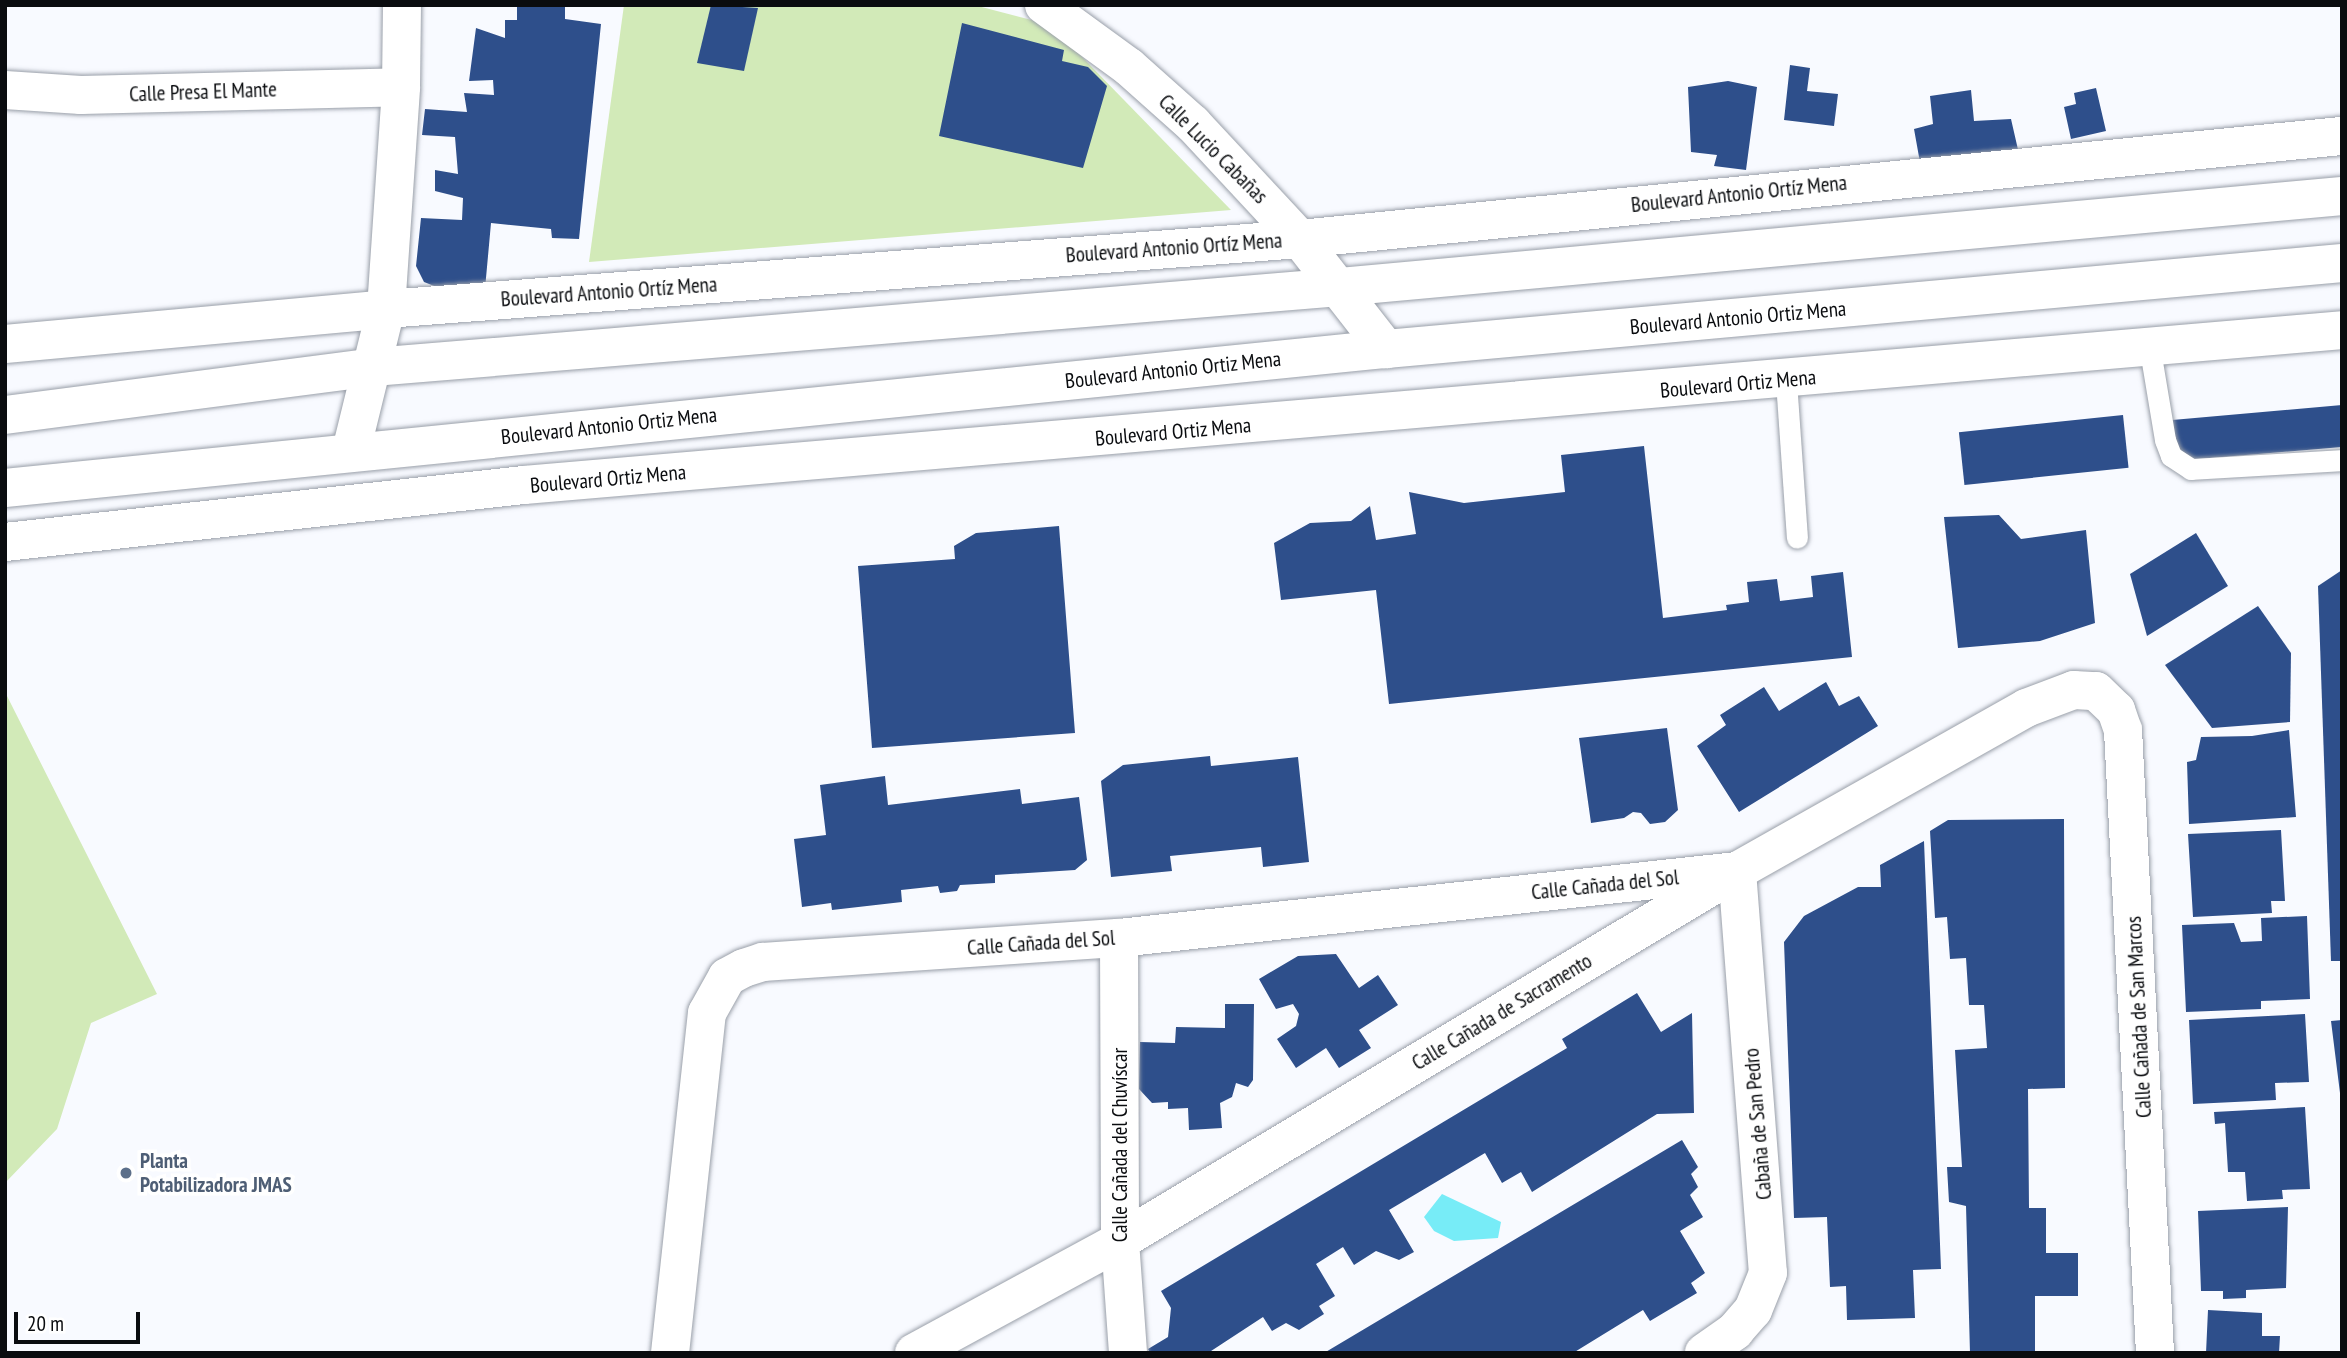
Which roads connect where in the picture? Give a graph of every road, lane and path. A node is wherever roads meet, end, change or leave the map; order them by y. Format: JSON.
{"nodes":[{"id":1,"x":402,"y":5,"type":"edge"},
{"id":2,"x":1044,"y":5,"type":"edge"},
{"id":3,"x":401,"y":87,"type":"junction"},
{"id":4,"x":5,"y":90,"type":"edge"},
{"id":5,"x":2342,"y":135,"type":"edge"},
{"id":6,"x":2342,"y":196,"type":"edge"},
{"id":7,"x":1300,"y":239,"type":"junction"},
{"id":8,"x":2342,"y":263,"type":"edge"},
{"id":9,"x":1340,"y":287,"type":"junction"},
{"id":10,"x":386,"y":309,"type":"junction"},
{"id":11,"x":2342,"y":330,"type":"edge"},
{"id":12,"x":5,"y":344,"type":"edge"},
{"id":13,"x":2149,"y":344,"type":"junction"},
{"id":14,"x":1387,"y":349,"type":"junction"},
{"id":15,"x":373,"y":367,"type":"junction"},
{"id":16,"x":1786,"y":380,"type":"junction"},
{"id":17,"x":5,"y":415,"type":"edge"},
{"id":18,"x":351,"y":451,"type":"junction"},
{"id":19,"x":2342,"y":460,"type":"edge"},
{"id":20,"x":5,"y":488,"type":"edge"},
{"id":21,"x":1797,"y":538,"type":"dead end"},
{"id":22,"x":5,"y":542,"type":"edge"},
{"id":23,"x":2096,"y":691,"type":"joint"},
{"id":24,"x":1737,"y":870,"type":"junction"},
{"id":25,"x":1119,"y":938,"type":"junction"},
{"id":26,"x":1120,"y":1241,"type":"junction"},
{"id":27,"x":670,"y":1353,"type":"edge"},
{"id":28,"x":914,"y":1353,"type":"edge"},
{"id":29,"x":1128,"y":1353,"type":"edge"},
{"id":30,"x":1704,"y":1353,"type":"edge"},
{"id":31,"x":2155,"y":1353,"type":"edge"}],
"edges":[{"from":1,"to":3,"type":"street"},
{"from":2,"to":7,"type":"street","name":"Calle Lucio Cabañas"},
{"from":3,"to":4,"type":"street","name":"Calle Presa El Mante"},
{"from":3,"to":10,"type":"street"},
{"from":5,"to":7,"type":"street","name":"Boulevard Antonio Ortíz Mena"},
{"from":6,"to":9,"type":"street"},
{"from":7,"to":9,"type":"street","name":"Calle Lucio Cabañas"},
{"from":7,"to":10,"type":"street","name":"Boulevard Antonio Ortíz Mena"},
{"from":8,"to":14,"type":"street","name":"Boulevard Antonio Ortiz Mena"},
{"from":9,"to":14,"type":"street","name":"Calle Lucio Cabañas"},
{"from":9,"to":15,"type":"street"},
{"from":10,"to":12,"type":"street","name":"Boulevard Antonio Ortíz Mena"},
{"from":10,"to":15,"type":"street"},
{"from":11,"to":13,"type":"street","name":"Boulevard Ortiz Mena"},
{"from":13,"to":16,"type":"street","name":"Boulevard Ortiz Mena"},
{"from":13,"to":19,"type":"lane"},
{"from":14,"to":18,"type":"street","name":"Boulevard Antonio Ortiz Mena"},
{"from":15,"to":17,"type":"street"},
{"from":15,"to":18,"type":"street"},
{"from":16,"to":21,"type":"lane"},
{"from":16,"to":22,"type":"street","name":"Boulevard Ortiz Mena"},
{"from":18,"to":20,"type":"street","name":"Boulevard Antonio Ortiz Mena"},
{"from":23,"to":24,"type":"street","name":"Calle Cañada de Sacramento"},
{"from":23,"to":31,"type":"street","name":"Calle Cañada de San Marcos"},
{"from":24,"to":25,"type":"street","name":"Calle Cañada del Sol"},
{"from":24,"to":26,"type":"street","name":"Calle Cañada de Sacramento"},
{"from":24,"to":30,"type":"street","name":"Cabaña de San Pedro"},
{"from":25,"to":26,"type":"street","name":"Calle Cañada del Chuvíscar"},
{"from":25,"to":27,"type":"street","name":"Calle Cañada del Sol"},
{"from":26,"to":28,"type":"street","name":"Calle Cañada de Sacramento"},
{"from":26,"to":29,"type":"street","name":"Calle Cañada del Chuvíscar"}]}
